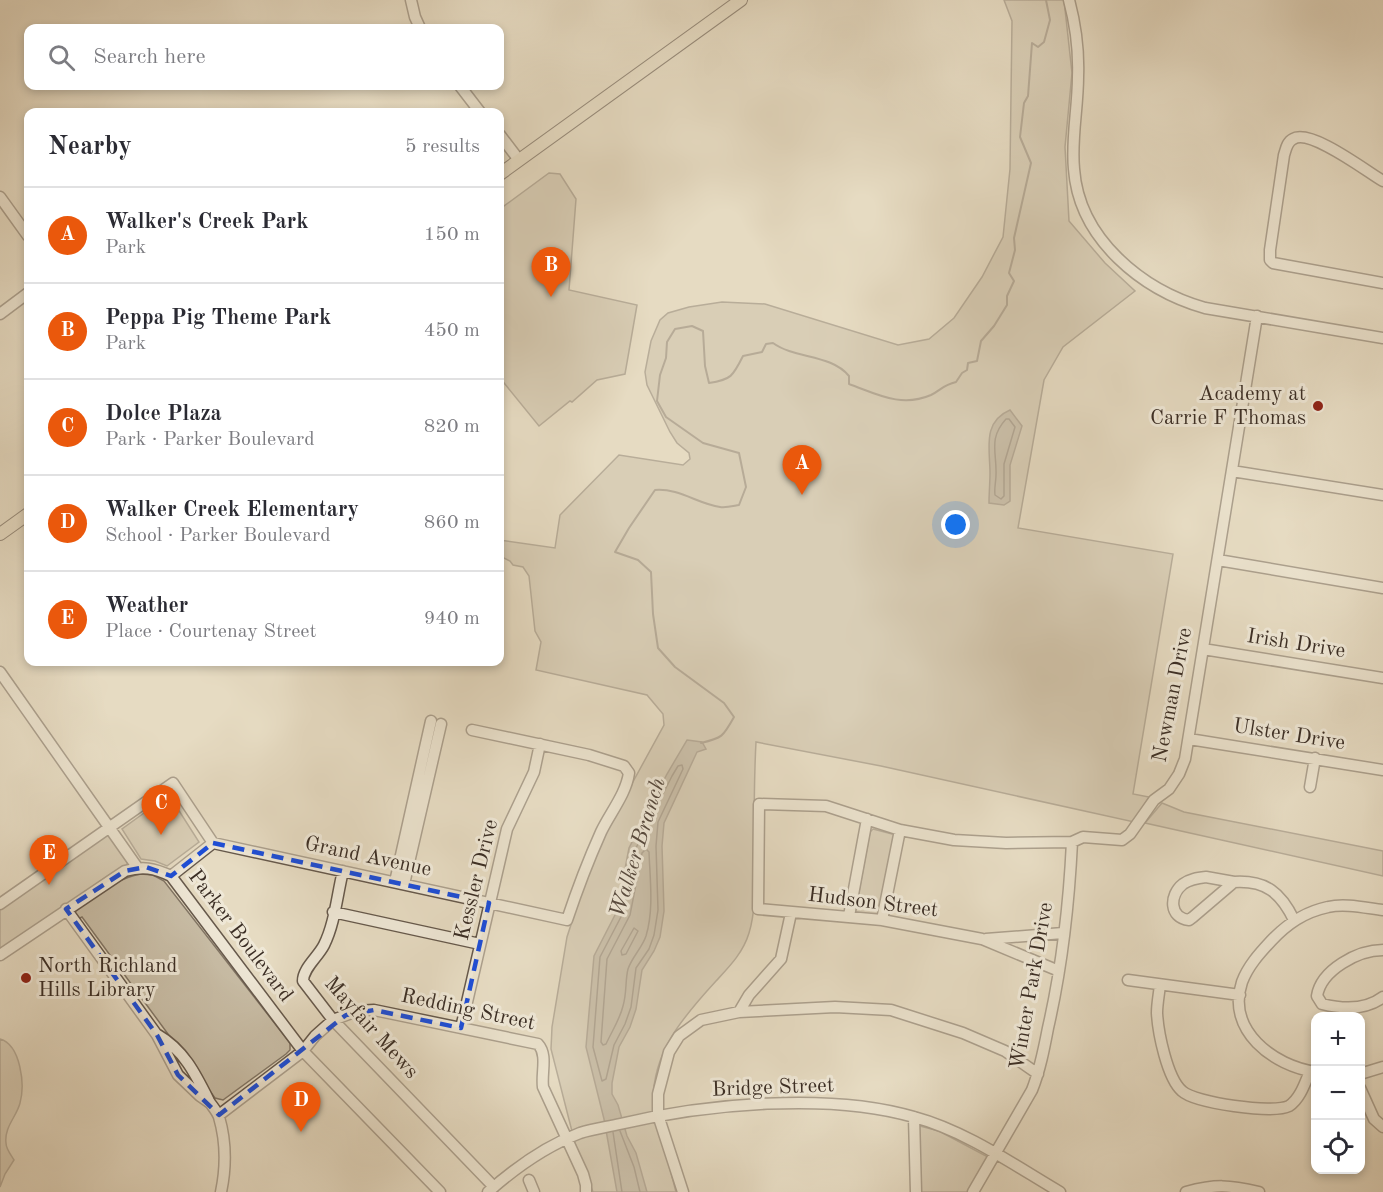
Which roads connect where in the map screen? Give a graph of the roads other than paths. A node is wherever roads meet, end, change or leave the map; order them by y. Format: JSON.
{"nodes":[{"id":1,"x":411,"y":0,"type":"edge"},
{"id":2,"x":741,"y":0,"type":"edge"},
{"id":3,"x":1069,"y":0,"type":"edge"},
{"id":4,"x":418,"y":24,"type":"edge"},
{"id":5,"x":463,"y":90,"type":"edge"},
{"id":6,"x":477,"y":108,"type":"edge"},
{"id":7,"x":504,"y":142,"type":"edge"},
{"id":8,"x":504,"y":148,"type":"edge"},
{"id":9,"x":516,"y":162,"type":"junction"},
{"id":10,"x":504,"y":171,"type":"edge"},
{"id":11,"x":1383,"y":181,"type":"edge"},
{"id":12,"x":0,"y":197,"type":"edge"},
{"id":13,"x":24,"y":230,"type":"edge"},
{"id":14,"x":1383,"y":283,"type":"edge"},
{"id":15,"x":24,"y":296,"type":"edge"},
{"id":16,"x":0,"y":314,"type":"edge"},
{"id":17,"x":1257,"y":316,"type":"junction"},
{"id":18,"x":1383,"y":338,"type":"edge"},
{"id":19,"x":1232,"y":471,"type":"junction"},
{"id":20,"x":1383,"y":495,"type":"edge"},
{"id":21,"x":24,"y":517,"type":"edge"},
{"id":22,"x":0,"y":534,"type":"edge"},
{"id":23,"x":1218,"y":560,"type":"junction"},
{"id":24,"x":1383,"y":588,"type":"edge"},
{"id":25,"x":1203,"y":649,"type":"junction"},
{"id":26,"x":0,"y":672,"type":"edge"},
{"id":27,"x":1383,"y":678,"type":"edge"},
{"id":28,"x":436,"y":722,"type":"dead end"},
{"id":29,"x":472,"y":730,"type":"dead end"},
{"id":30,"x":1189,"y":739,"type":"junction"},
{"id":31,"x":540,"y":744,"type":"junction"},
{"id":32,"x":1315,"y":758,"type":"junction"},
{"id":33,"x":1383,"y":770,"type":"edge"},
{"id":34,"x":1310,"y":787,"type":"dead end"},
{"id":35,"x":867,"y":819,"type":"junction"},
{"id":36,"x":110,"y":828,"type":"junction"},
{"id":37,"x":900,"y":830,"type":"junction"},
{"id":38,"x":1072,"y":842,"type":"junction"},
{"id":39,"x":213,"y":843,"type":"junction"},
{"id":40,"x":137,"y":867,"type":"junction"},
{"id":41,"x":343,"y":871,"type":"junction"},
{"id":42,"x":171,"y":876,"type":"junction"},
{"id":43,"x":1234,"y":882,"type":"junction"},
{"id":44,"x":400,"y":883,"type":"junction"},
{"id":45,"x":489,"y":903,"type":"junction"},
{"id":46,"x":0,"y":904,"type":"edge"},
{"id":47,"x":66,"y":909,"type":"junction"},
{"id":48,"x":758,"y":909,"type":"joint"},
{"id":49,"x":1383,"y":910,"type":"edge"},
{"id":50,"x":333,"y":912,"type":"junction"},
{"id":51,"x":791,"y":913,"type":"junction"},
{"id":52,"x":849,"y":916,"type":"junction"},
{"id":53,"x":882,"y":920,"type":"junction"},
{"id":54,"x":1294,"y":920,"type":"junction"},
{"id":55,"x":1063,"y":933,"type":"junction"},
{"id":56,"x":982,"y":939,"type":"junction"},
{"id":57,"x":480,"y":944,"type":"junction"},
{"id":58,"x":1383,"y":950,"type":"edge"},
{"id":59,"x":0,"y":955,"type":"edge"},
{"id":60,"x":1059,"y":971,"type":"junction"},
{"id":61,"x":1128,"y":980,"type":"dead end"},
{"id":62,"x":1160,"y":985,"type":"junction"},
{"id":63,"x":1240,"y":995,"type":"junction"},
{"id":64,"x":1383,"y":997,"type":"edge"},
{"id":65,"x":739,"y":1012,"type":"junction"},
{"id":66,"x":333,"y":1020,"type":"junction"},
{"id":67,"x":461,"y":1028,"type":"junction"},
{"id":68,"x":303,"y":1051,"type":"junction"},
{"id":69,"x":1383,"y":1067,"type":"edge"},
{"id":70,"x":1311,"y":1071,"type":"edge"},
{"id":71,"x":1365,"y":1072,"type":"edge"},
{"id":72,"x":1038,"y":1074,"type":"junction"},
{"id":73,"x":1311,"y":1075,"type":"edge"},
{"id":74,"x":1365,"y":1099,"type":"edge"},
{"id":75,"x":219,"y":1115,"type":"junction"},
{"id":76,"x":658,"y":1115,"type":"junction"},
{"id":77,"x":914,"y":1117,"type":"junction"},
{"id":78,"x":1383,"y":1127,"type":"edge"},
{"id":79,"x":567,"y":1139,"type":"junction"},
{"id":80,"x":994,"y":1153,"type":"junction"},
{"id":81,"x":529,"y":1180,"type":"dead end"},
{"id":82,"x":491,"y":1189,"type":"edge"},
{"id":83,"x":221,"y":1192,"type":"edge"},
{"id":84,"x":440,"y":1192,"type":"edge"},
{"id":85,"x":534,"y":1192,"type":"edge"},
{"id":86,"x":586,"y":1192,"type":"edge"},
{"id":87,"x":683,"y":1192,"type":"edge"},
{"id":88,"x":916,"y":1192,"type":"edge"},
{"id":89,"x":973,"y":1192,"type":"edge"},
{"id":90,"x":1060,"y":1192,"type":"edge"},
{"id":91,"x":1186,"y":1192,"type":"edge"},
{"id":92,"x":1259,"y":1192,"type":"edge"}],
"edges":[{"from":1,"to":4,"type":"street"},
{"from":2,"to":9,"type":"main road"},
{"from":3,"to":17,"type":"street"},
{"from":5,"to":6,"type":"street"},
{"from":7,"to":9,"type":"street"},
{"from":8,"to":9,"type":"street"},
{"from":9,"to":10,"type":"main road"},
{"from":11,"to":14,"type":"street"},
{"from":12,"to":13,"type":"street"},
{"from":15,"to":16,"type":"street"},
{"from":17,"to":18,"type":"street"},
{"from":17,"to":19,"type":"street","name":"Newman Drive"},
{"from":19,"to":20,"type":"street"},
{"from":19,"to":23,"type":"street","name":"Newman Drive"},
{"from":21,"to":22,"type":"main road"},
{"from":23,"to":24,"type":"street"},
{"from":23,"to":25,"type":"street","name":"Newman Drive"},
{"from":25,"to":27,"type":"street","name":"Irish Drive"},
{"from":25,"to":30,"type":"street","name":"Newman Drive"},
{"from":26,"to":36,"type":"street"},
{"from":28,"to":44,"type":"street"},
{"from":29,"to":31,"type":"street"},
{"from":30,"to":32,"type":"street","name":"Ulster Drive"},
{"from":30,"to":38,"type":"street","name":"Newman Drive"},
{"from":31,"to":45,"type":"street","name":"Kessler Drive"},
{"from":31,"to":45,"type":"street","name":"Grand Avenue"},
{"from":32,"to":33,"type":"street","name":"Ulster Drive"},
{"from":32,"to":34,"type":"street"},
{"from":35,"to":37,"type":"street","name":"Newman Drive"},
{"from":35,"to":48,"type":"street","name":"Newman Drive"},
{"from":35,"to":52,"type":"street"},
{"from":36,"to":39,"type":"street"},
{"from":36,"to":40,"type":"street"},
{"from":36,"to":46,"type":"street"},
{"from":37,"to":38,"type":"street","name":"Newman Drive"},
{"from":37,"to":53,"type":"street"},
{"from":38,"to":55,"type":"street","name":"Winter Park Drive"},
{"from":39,"to":41,"type":"street","name":"Grand Avenue"},
{"from":39,"to":42,"type":"street"},
{"from":40,"to":42,"type":"street","name":"Parker Boulevard"},
{"from":40,"to":47,"type":"street"},
{"from":41,"to":44,"type":"street","name":"Grand Avenue"},
{"from":41,"to":50,"type":"street","name":"Mayfair Mews"},
{"from":42,"to":68,"type":"street","name":"Parker Boulevard"},
{"from":43,"to":43,"type":"street"},
{"from":43,"to":54,"type":"street"},
{"from":44,"to":45,"type":"street","name":"Grand Avenue"},
{"from":45,"to":57,"type":"street","name":"Kessler Drive"},
{"from":47,"to":59,"type":"street"},
{"from":47,"to":75,"type":"street"},
{"from":48,"to":51,"type":"street","name":"Hudson Street"},
{"from":49,"to":54,"type":"street"},
{"from":50,"to":57,"type":"street"},
{"from":50,"to":66,"type":"street","name":"Mayfair Mews"},
{"from":51,"to":52,"type":"street","name":"Hudson Street"},
{"from":51,"to":65,"type":"street"},
{"from":52,"to":53,"type":"street","name":"Hudson Street"},
{"from":53,"to":56,"type":"street","name":"Hudson Street"},
{"from":54,"to":63,"type":"street"},
{"from":55,"to":56,"type":"street","name":"Hudson Street"},
{"from":55,"to":60,"type":"street","name":"Winter Park Drive"},
{"from":56,"to":60,"type":"street","name":"Hudson Street"},
{"from":57,"to":67,"type":"street","name":"Kessler Drive"},
{"from":58,"to":64,"type":"street"},
{"from":60,"to":72,"type":"street","name":"Winter Park Drive"},
{"from":61,"to":62,"type":"street"},
{"from":62,"to":63,"type":"street"},
{"from":62,"to":73,"type":"street"},
{"from":63,"to":70,"type":"street"},
{"from":65,"to":72,"type":"street"},
{"from":65,"to":76,"type":"street"},
{"from":66,"to":67,"type":"street","name":"Redding Street"},
{"from":66,"to":68,"type":"street","name":"Redding Street"},
{"from":66,"to":82,"type":"street","name":"Mayfair Mews"},
{"from":67,"to":79,"type":"street","name":"Redding Street"},
{"from":68,"to":75,"type":"street","name":"Redding Street"},
{"from":68,"to":84,"type":"street","name":"Parker Boulevard"},
{"from":69,"to":71,"type":"street"},
{"from":72,"to":80,"type":"street","name":"Winter Park Drive"},
{"from":74,"to":78,"type":"street"},
{"from":75,"to":83,"type":"street"},
{"from":76,"to":77,"type":"street","name":"Bridge Street"},
{"from":76,"to":79,"type":"street","name":"Bridge Street"},
{"from":76,"to":87,"type":"street"},
{"from":77,"to":80,"type":"street","name":"Bridge Street"},
{"from":77,"to":88,"type":"street"},
{"from":79,"to":82,"type":"street","name":"Bridge Street"},
{"from":79,"to":86,"type":"street","name":"Redding Street"},
{"from":80,"to":89,"type":"street","name":"Winter Park Drive"},
{"from":80,"to":90,"type":"street","name":"Bridge Street"},
{"from":81,"to":85,"type":"street"},
{"from":91,"to":92,"type":"street"}]}
